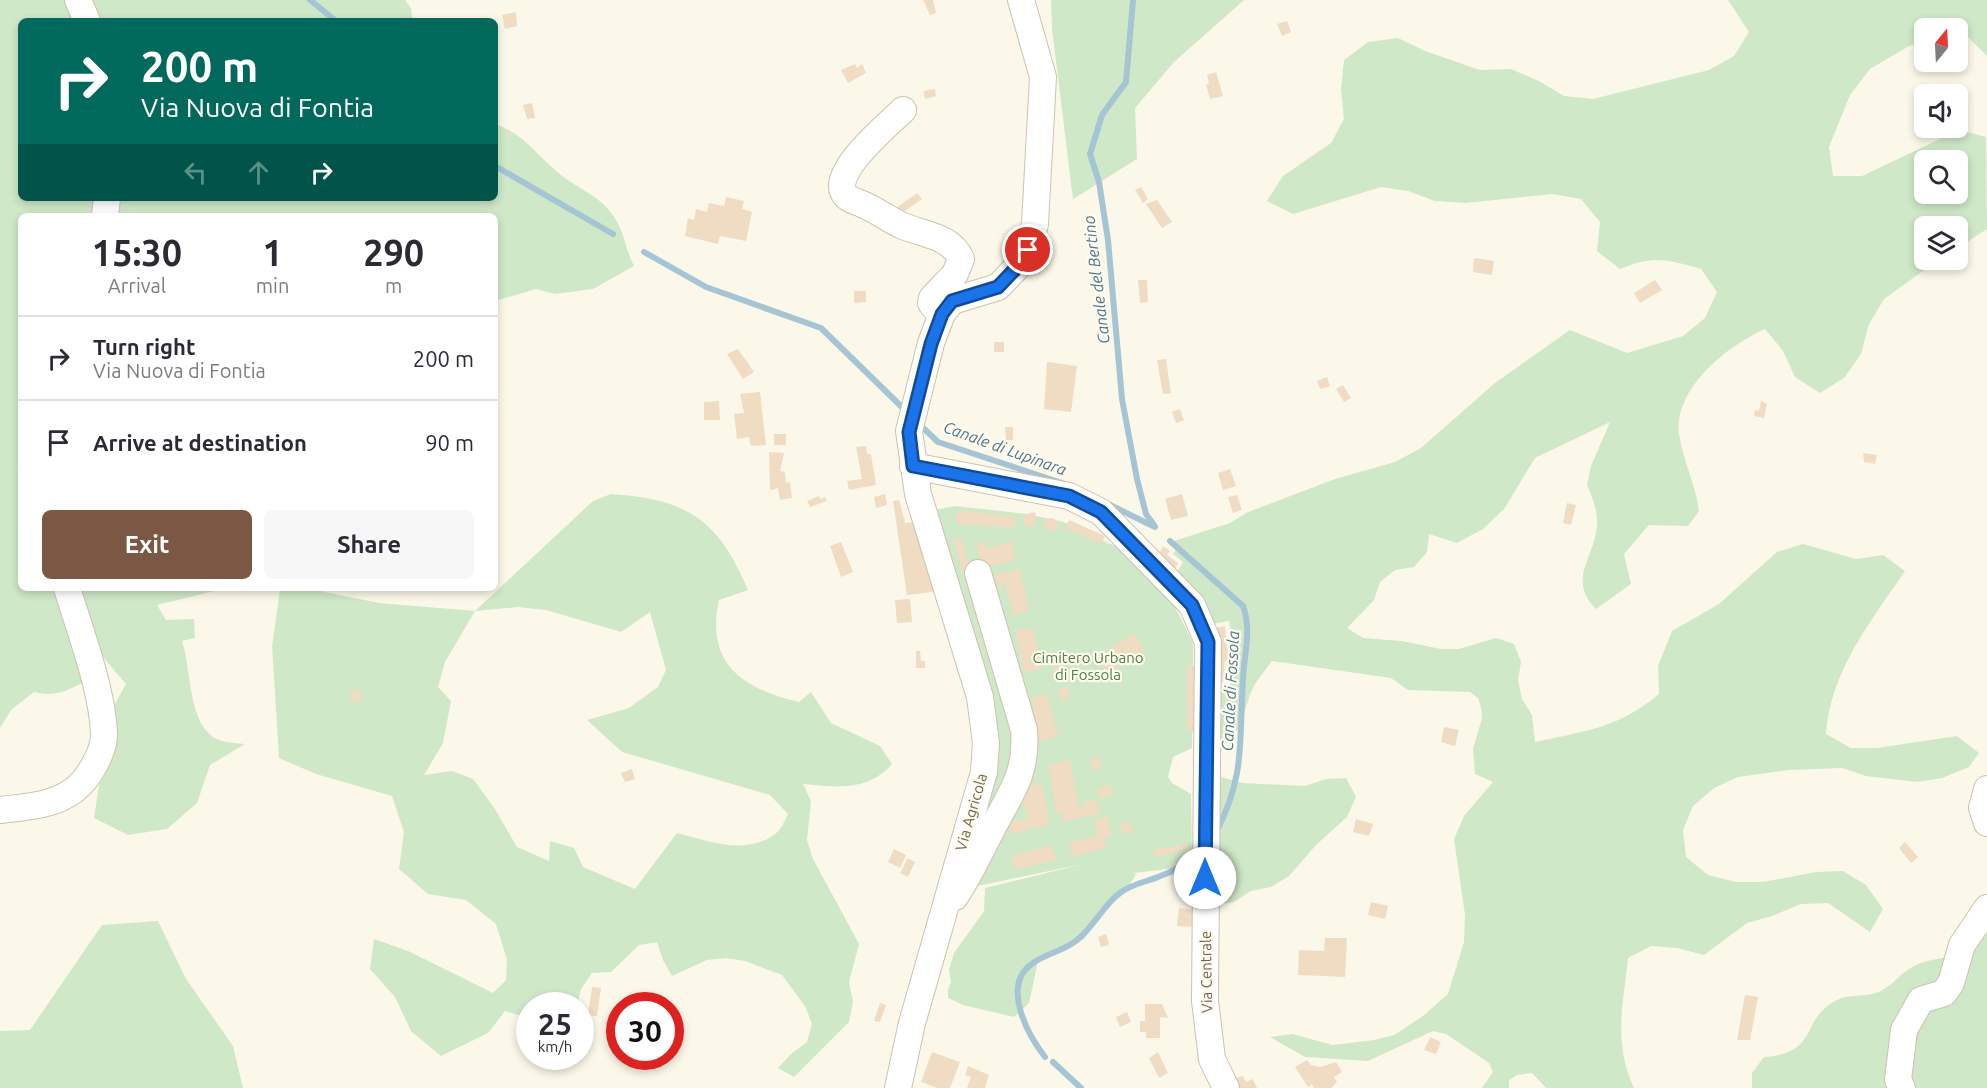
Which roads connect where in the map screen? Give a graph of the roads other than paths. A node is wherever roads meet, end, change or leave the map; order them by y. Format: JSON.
{"nodes":[{"id":1,"x":78,"y":0,"type":"edge"},
{"id":2,"x":1021,"y":0,"type":"edge"},
{"id":3,"x":86,"y":18,"type":"edge"},
{"id":4,"x":903,"y":110,"type":"dead end"},
{"id":5,"x":942,"y":314,"type":"junction"},
{"id":6,"x":913,"y":466,"type":"junction"},
{"id":7,"x":978,"y":573,"type":"dead end"},
{"id":8,"x":68,"y":591,"type":"edge"},
{"id":9,"x":1987,"y":789,"type":"edge"},
{"id":10,"x":0,"y":810,"type":"edge"},
{"id":11,"x":1987,"y":823,"type":"edge"},
{"id":12,"x":1987,"y":908,"type":"edge"},
{"id":13,"x":943,"y":915,"type":"junction"},
{"id":14,"x":898,"y":1088,"type":"edge"},
{"id":15,"x":1226,"y":1088,"type":"edge"},
{"id":16,"x":1902,"y":1088,"type":"edge"}],
"edges":[{"from":1,"to":3,"type":"street"},
{"from":2,"to":5,"type":"street"},
{"from":4,"to":5,"type":"street"},
{"from":5,"to":6,"type":"street","name":"Via Agricola"},
{"from":6,"to":13,"type":"street","name":"Via Agricola"},
{"from":6,"to":15,"type":"street","name":"Via Centrale"},
{"from":7,"to":13,"type":"street"},
{"from":8,"to":10,"type":"street"},
{"from":9,"to":11,"type":"street"},
{"from":12,"to":16,"type":"street"},
{"from":13,"to":14,"type":"street","name":"Via Agricola"}]}
